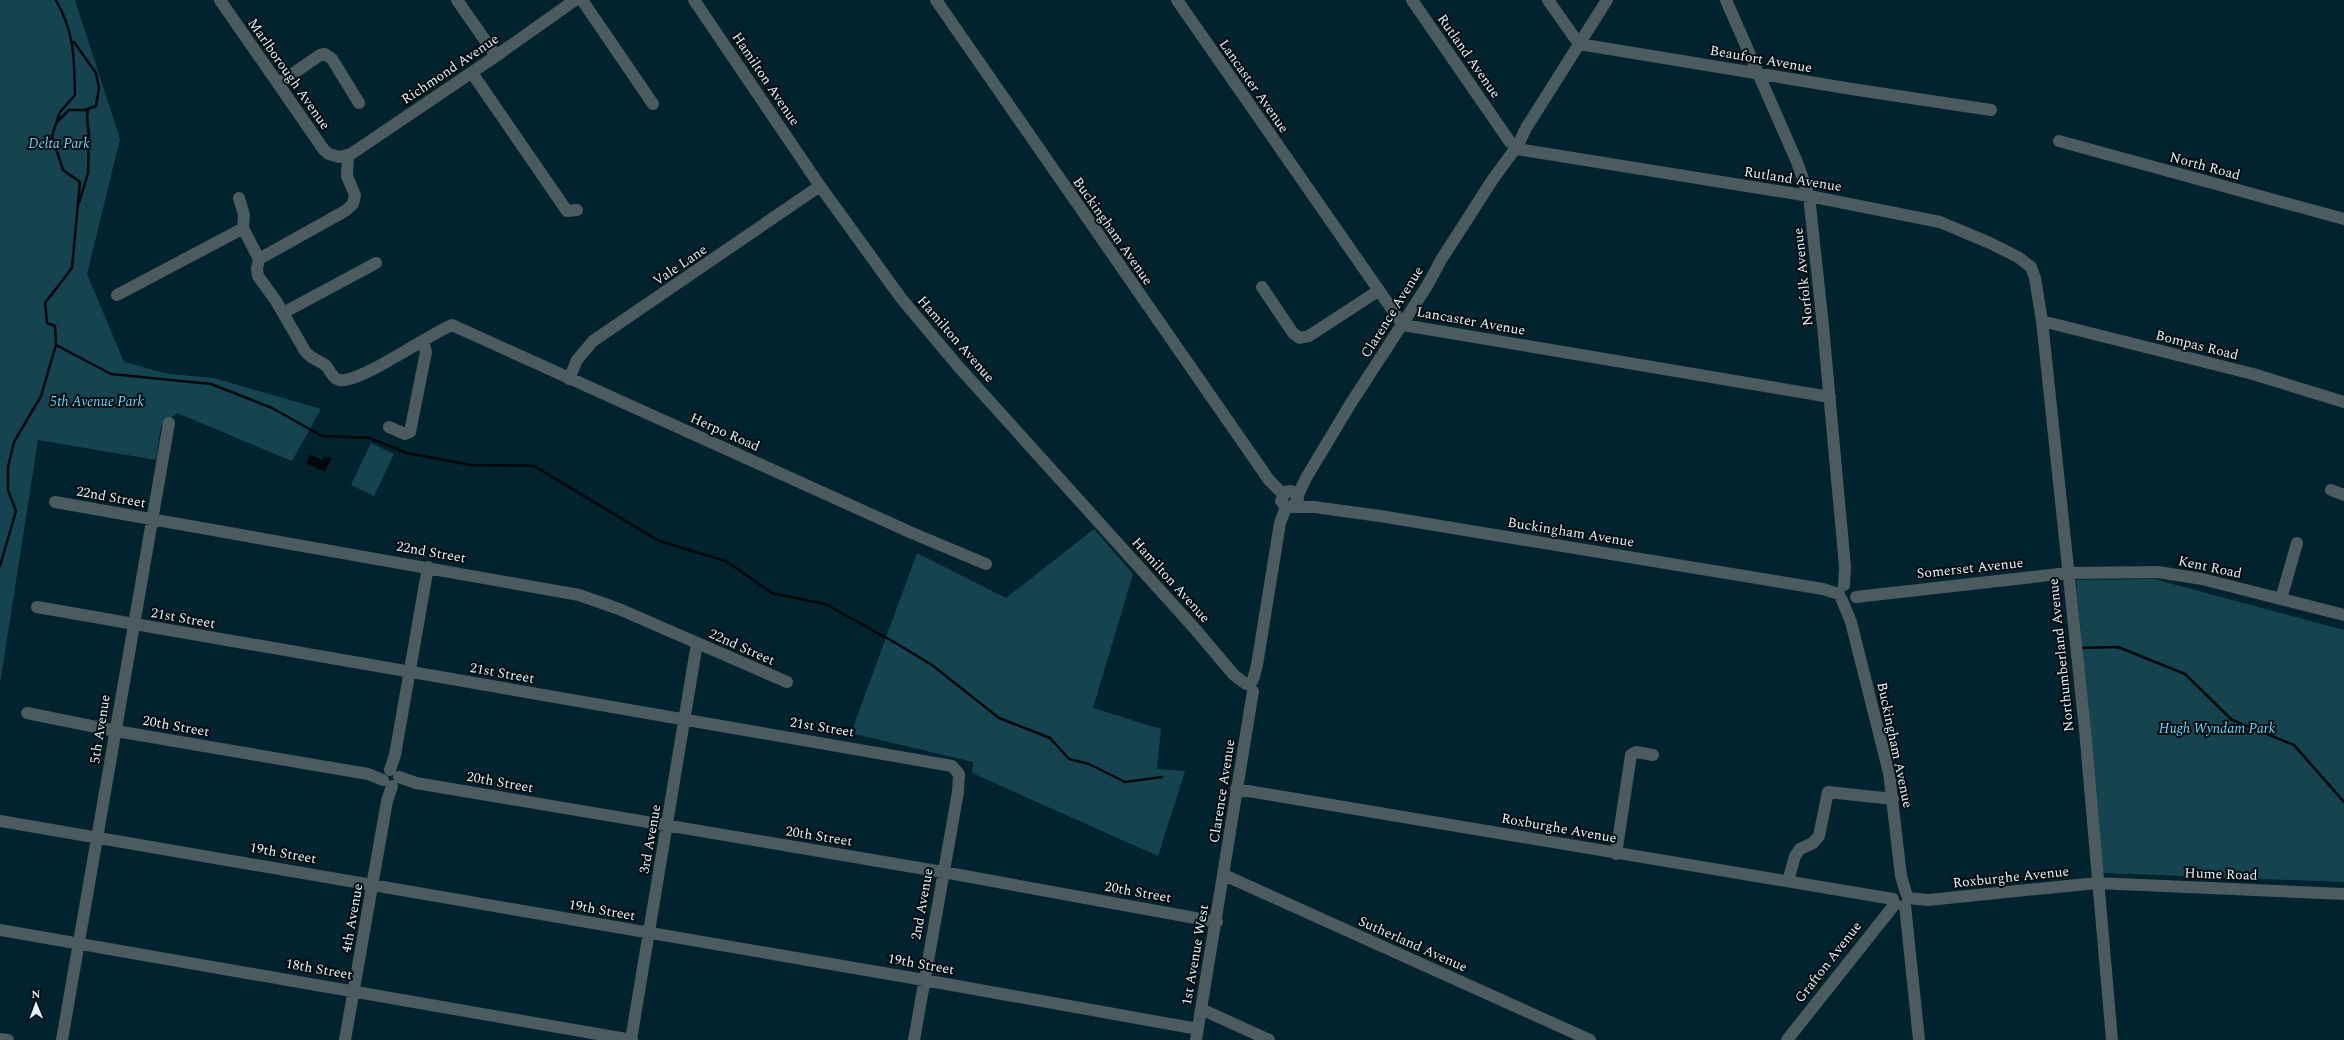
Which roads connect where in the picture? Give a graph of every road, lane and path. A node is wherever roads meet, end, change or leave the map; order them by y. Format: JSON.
{"nodes":[{"id":1,"x":220,"y":0,"type":"edge"},
{"id":2,"x":457,"y":0,"type":"edge"},
{"id":3,"x":575,"y":0,"type":"edge"},
{"id":4,"x":582,"y":0,"type":"edge"},
{"id":5,"x":694,"y":0,"type":"edge"},
{"id":6,"x":936,"y":0,"type":"edge"},
{"id":7,"x":1177,"y":0,"type":"edge"},
{"id":8,"x":1412,"y":0,"type":"edge"},
{"id":9,"x":1548,"y":0,"type":"edge"},
{"id":10,"x":1607,"y":0,"type":"edge"},
{"id":11,"x":1726,"y":0,"type":"edge"},
{"id":12,"x":1579,"y":44,"type":"junction"},
{"id":13,"x":496,"y":56,"type":"junction"},
{"id":14,"x":472,"y":73,"type":"junction"},
{"id":15,"x":1758,"y":73,"type":"junction"},
{"id":16,"x":278,"y":84,"type":"junction"},
{"id":17,"x":359,"y":103,"type":"dead end"},
{"id":18,"x":653,"y":104,"type":"dead end"},
{"id":19,"x":1991,"y":110,"type":"dead end"},
{"id":20,"x":2059,"y":141,"type":"dead end"},
{"id":21,"x":1515,"y":143,"type":"junction"},
{"id":22,"x":344,"y":156,"type":"junction"},
{"id":23,"x":820,"y":186,"type":"junction"},
{"id":24,"x":1809,"y":196,"type":"junction"},
{"id":25,"x":238,"y":198,"type":"dead end"},
{"id":26,"x":577,"y":210,"type":"dead end"},
{"id":27,"x":2344,"y":219,"type":"edge"},
{"id":28,"x":243,"y":230,"type":"junction"},
{"id":29,"x":259,"y":259,"type":"junction"},
{"id":30,"x":376,"y":263,"type":"dead end"},
{"id":31,"x":2031,"y":268,"type":"joint"},
{"id":32,"x":1262,"y":287,"type":"dead end"},
{"id":33,"x":1378,"y":291,"type":"junction"},
{"id":34,"x":117,"y":295,"type":"dead end"},
{"id":35,"x":283,"y":313,"type":"junction"},
{"id":36,"x":2042,"y":321,"type":"junction"},
{"id":37,"x":1403,"y":324,"type":"junction"},
{"id":38,"x":422,"y":341,"type":"junction"},
{"id":39,"x":569,"y":379,"type":"junction"},
{"id":40,"x":1830,"y":397,"type":"junction"},
{"id":41,"x":2344,"y":402,"type":"edge"},
{"id":42,"x":169,"y":423,"type":"dead end"},
{"id":43,"x":389,"y":427,"type":"dead end"},
{"id":44,"x":2331,"y":490,"type":"dead end"},
{"id":45,"x":2344,"y":494,"type":"edge"},
{"id":46,"x":1290,"y":498,"type":"junction"},
{"id":47,"x":55,"y":502,"type":"dead end"},
{"id":48,"x":153,"y":520,"type":"junction"},
{"id":49,"x":2297,"y":543,"type":"dead end"},
{"id":50,"x":986,"y":564,"type":"dead end"},
{"id":51,"x":428,"y":567,"type":"junction"},
{"id":52,"x":2068,"y":573,"type":"junction"},
{"id":53,"x":1847,"y":592,"type":"junction"},
{"id":54,"x":2281,"y":599,"type":"junction"},
{"id":55,"x":37,"y":607,"type":"dead end"},
{"id":56,"x":2344,"y":615,"type":"edge"},
{"id":57,"x":133,"y":624,"type":"junction"},
{"id":58,"x":697,"y":643,"type":"junction"},
{"id":59,"x":408,"y":673,"type":"junction"},
{"id":60,"x":787,"y":682,"type":"dead end"},
{"id":61,"x":1251,"y":685,"type":"junction"},
{"id":62,"x":27,"y":713,"type":"dead end"},
{"id":63,"x":685,"y":720,"type":"junction"},
{"id":64,"x":116,"y":731,"type":"junction"},
{"id":65,"x":1654,"y":755,"type":"dead end"},
{"id":66,"x":959,"y":774,"type":"joint"},
{"id":67,"x":391,"y":778,"type":"junction"},
{"id":68,"x":1236,"y":789,"type":"junction"},
{"id":69,"x":1893,"y":799,"type":"junction"},
{"id":70,"x":0,"y":821,"type":"edge"},
{"id":71,"x":668,"y":826,"type":"junction"},
{"id":72,"x":97,"y":836,"type":"junction"},
{"id":73,"x":1616,"y":854,"type":"junction"},
{"id":74,"x":943,"y":872,"type":"junction"},
{"id":75,"x":1224,"y":875,"type":"junction"},
{"id":76,"x":1788,"y":881,"type":"junction"},
{"id":77,"x":2097,"y":883,"type":"junction"},
{"id":78,"x":373,"y":884,"type":"junction"},
{"id":79,"x":2344,"y":894,"type":"edge"},
{"id":80,"x":1901,"y":899,"type":"junction"},
{"id":81,"x":1217,"y":922,"type":"junction"},
{"id":82,"x":0,"y":930,"type":"edge"},
{"id":83,"x":648,"y":933,"type":"junction"},
{"id":84,"x":78,"y":943,"type":"junction"},
{"id":85,"x":924,"y":980,"type":"junction"},
{"id":86,"x":354,"y":990,"type":"junction"},
{"id":87,"x":1201,"y":1009,"type":"junction"},
{"id":88,"x":1197,"y":1035,"type":"edge"},
{"id":89,"x":0,"y":1039,"type":"edge"},
{"id":90,"x":8,"y":1040,"type":"edge"},
{"id":91,"x":62,"y":1040,"type":"edge"},
{"id":92,"x":345,"y":1040,"type":"edge"},
{"id":93,"x":631,"y":1040,"type":"edge"},
{"id":94,"x":914,"y":1040,"type":"edge"},
{"id":95,"x":1269,"y":1040,"type":"edge"},
{"id":96,"x":1590,"y":1040,"type":"edge"},
{"id":97,"x":1787,"y":1040,"type":"edge"},
{"id":98,"x":1919,"y":1040,"type":"edge"},
{"id":99,"x":2112,"y":1040,"type":"edge"}],
"edges":[{"from":1,"to":16,"type":"street","name":"Marlborough Avenue"},
{"from":2,"to":13,"type":"street"},
{"from":3,"to":13,"type":"street","name":"Richmond Avenue"},
{"from":4,"to":18,"type":"street"},
{"from":5,"to":23,"type":"street","name":"Hamilton Avenue"},
{"from":6,"to":46,"type":"street","name":"Buckingham Avenue"},
{"from":7,"to":33,"type":"street","name":"Lancaster Avenue"},
{"from":8,"to":21,"type":"street","name":"Rutland Avenue"},
{"from":9,"to":12,"type":"street"},
{"from":10,"to":12,"type":"street","name":"Clarence Avenue"},
{"from":11,"to":15,"type":"street","name":"Norfolk Avenue"},
{"from":12,"to":15,"type":"street","name":"Beaufort Avenue"},
{"from":12,"to":21,"type":"street","name":"Clarence Avenue"},
{"from":13,"to":14,"type":"street","name":"Richmond Avenue"},
{"from":14,"to":22,"type":"street","name":"Richmond Avenue"},
{"from":14,"to":26,"type":"street"},
{"from":15,"to":19,"type":"street","name":"Beaufort Avenue"},
{"from":15,"to":24,"type":"street","name":"Norfolk Avenue"},
{"from":16,"to":17,"type":"street"},
{"from":16,"to":22,"type":"street","name":"Marlborough Avenue"},
{"from":20,"to":27,"type":"street","name":"North Road"},
{"from":21,"to":24,"type":"street","name":"Rutland Avenue"},
{"from":21,"to":37,"type":"street","name":"Clarence Avenue"},
{"from":22,"to":29,"type":"street"},
{"from":23,"to":39,"type":"street","name":"Vale Lane"},
{"from":23,"to":61,"type":"street","name":"Hamilton Avenue"},
{"from":24,"to":31,"type":"street","name":"Rutland Avenue"},
{"from":24,"to":40,"type":"street","name":"Norfolk Avenue"},
{"from":25,"to":28,"type":"street"},
{"from":28,"to":29,"type":"street"},
{"from":28,"to":34,"type":"street"},
{"from":29,"to":35,"type":"street"},
{"from":30,"to":35,"type":"street"},
{"from":31,"to":36,"type":"street","name":"Northumberland Avenue"},
{"from":32,"to":33,"type":"street"},
{"from":33,"to":37,"type":"street","name":"Lancaster Avenue"},
{"from":35,"to":38,"type":"street"},
{"from":36,"to":41,"type":"street","name":"Bompas Road"},
{"from":36,"to":52,"type":"street","name":"Northumberland Avenue"},
{"from":37,"to":40,"type":"street","name":"Lancaster Avenue"},
{"from":37,"to":46,"type":"street","name":"Clarence Avenue"},
{"from":38,"to":39,"type":"street","name":"Herpo Road"},
{"from":38,"to":43,"type":"street"},
{"from":39,"to":50,"type":"street","name":"Herpo Road"},
{"from":40,"to":53,"type":"street","name":"Norfolk Avenue"},
{"from":42,"to":48,"type":"street","name":"5th Avenue"},
{"from":44,"to":45,"type":"street"},
{"from":46,"to":53,"type":"street","name":"Buckingham Avenue"},
{"from":46,"to":61,"type":"street","name":"Clarence Avenue"},
{"from":47,"to":48,"type":"street","name":"22nd Street"},
{"from":48,"to":51,"type":"street","name":"22nd Street"},
{"from":48,"to":57,"type":"street","name":"5th Avenue"},
{"from":49,"to":54,"type":"street"},
{"from":51,"to":58,"type":"street","name":"22nd Street"},
{"from":51,"to":59,"type":"street","name":"4th Avenue"},
{"from":52,"to":53,"type":"street","name":"Somerset Avenue"},
{"from":52,"to":54,"type":"street","name":"Kent Road"},
{"from":52,"to":77,"type":"street","name":"Northumberland Avenue"},
{"from":53,"to":69,"type":"street","name":"Buckingham Avenue"},
{"from":54,"to":56,"type":"street","name":"Kent Road"},
{"from":55,"to":57,"type":"street","name":"21st Street"},
{"from":57,"to":59,"type":"street","name":"21st Street"},
{"from":57,"to":64,"type":"street","name":"5th Avenue"},
{"from":58,"to":60,"type":"street","name":"22nd Street"},
{"from":58,"to":63,"type":"street","name":"3rd Avenue"},
{"from":59,"to":63,"type":"street","name":"21st Street"},
{"from":59,"to":67,"type":"street","name":"4th Avenue"},
{"from":61,"to":68,"type":"street","name":"Clarence Avenue"},
{"from":62,"to":64,"type":"street","name":"20th Street"},
{"from":63,"to":66,"type":"street","name":"21st Street"},
{"from":63,"to":71,"type":"street","name":"3rd Avenue"},
{"from":64,"to":67,"type":"street","name":"20th Street"},
{"from":64,"to":72,"type":"street","name":"5th Avenue"},
{"from":65,"to":73,"type":"street"},
{"from":66,"to":74,"type":"street","name":"2nd Avenue"},
{"from":67,"to":71,"type":"street","name":"20th Street"},
{"from":67,"to":78,"type":"street","name":"4th Avenue"},
{"from":68,"to":73,"type":"street","name":"Roxburghe Avenue"},
{"from":68,"to":75,"type":"street","name":"Clarence Avenue"},
{"from":69,"to":76,"type":"street"},
{"from":69,"to":80,"type":"street","name":"Buckingham Avenue"},
{"from":70,"to":72,"type":"street","name":"19th Street"},
{"from":71,"to":74,"type":"street","name":"20th Street"},
{"from":71,"to":83,"type":"street","name":"3rd Avenue"},
{"from":72,"to":78,"type":"street","name":"19th Street"},
{"from":72,"to":84,"type":"street","name":"5th Avenue"},
{"from":73,"to":76,"type":"street","name":"Roxburghe Avenue"},
{"from":74,"to":81,"type":"street","name":"20th Street"},
{"from":74,"to":85,"type":"street","name":"2nd Avenue"},
{"from":75,"to":81,"type":"street","name":"1st Avenue West"},
{"from":75,"to":96,"type":"street","name":"Sutherland Avenue"},
{"from":76,"to":80,"type":"street","name":"Roxburghe Avenue"},
{"from":77,"to":79,"type":"street","name":"Hume Road"},
{"from":77,"to":80,"type":"street","name":"Roxburghe Avenue"},
{"from":77,"to":99,"type":"street","name":"Northumberland Avenue"},
{"from":78,"to":83,"type":"street","name":"19th Street"},
{"from":78,"to":86,"type":"street","name":"4th Avenue"},
{"from":80,"to":97,"type":"street","name":"Grafton Avenue"},
{"from":80,"to":98,"type":"street","name":"Buckingham Avenue"},
{"from":81,"to":87,"type":"street","name":"1st Avenue West"},
{"from":82,"to":84,"type":"street","name":"18th Street"},
{"from":83,"to":85,"type":"street","name":"19th Street"},
{"from":83,"to":93,"type":"street","name":"3rd Avenue"},
{"from":84,"to":86,"type":"street","name":"18th Street"},
{"from":84,"to":91,"type":"street","name":"5th Avenue"},
{"from":85,"to":88,"type":"street","name":"19th Street"},
{"from":85,"to":94,"type":"street","name":"2nd Avenue"},
{"from":86,"to":92,"type":"street","name":"4th Avenue"},
{"from":86,"to":93,"type":"street","name":"18th Street"},
{"from":87,"to":88,"type":"street","name":"1st Avenue West"},
{"from":87,"to":95,"type":"street"},
{"from":89,"to":90,"type":"street"}]}
